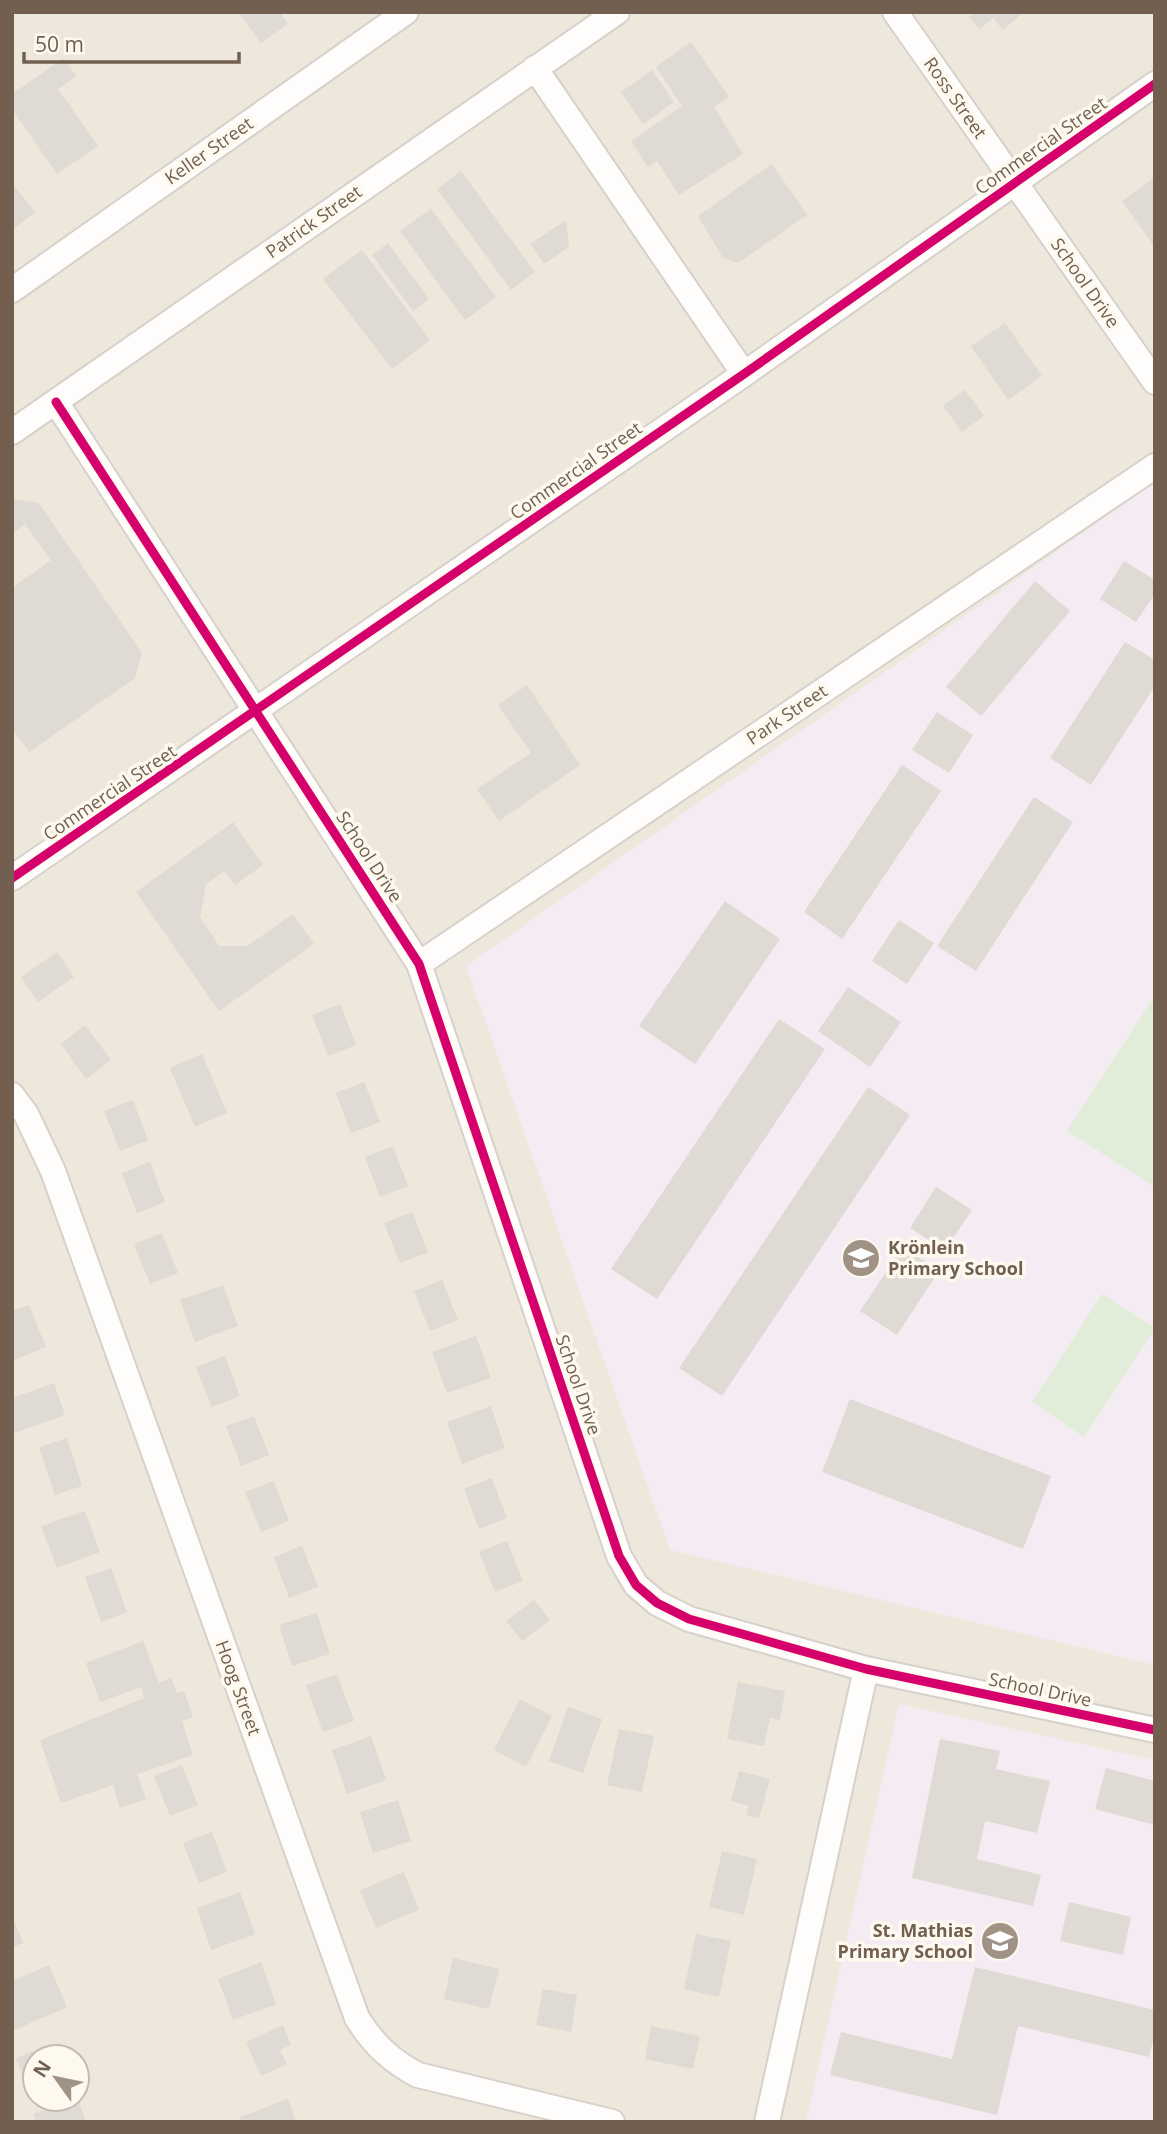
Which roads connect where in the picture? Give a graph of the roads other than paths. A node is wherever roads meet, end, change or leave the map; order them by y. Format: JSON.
{"nodes":[{"id":1,"x":406,"y":12,"type":"edge"},
{"id":2,"x":617,"y":12,"type":"edge"},
{"id":3,"x":895,"y":12,"type":"edge"},
{"id":4,"x":535,"y":68,"type":"junction"},
{"id":5,"x":1155,"y":84,"type":"edge"},
{"id":6,"x":1016,"y":183,"type":"junction"},
{"id":7,"x":12,"y":290,"type":"edge"},
{"id":8,"x":744,"y":374,"type":"junction"},
{"id":9,"x":1155,"y":382,"type":"edge"},
{"id":10,"x":56,"y":402,"type":"junction"},
{"id":11,"x":12,"y":432,"type":"edge"},
{"id":12,"x":1155,"y":466,"type":"edge"},
{"id":13,"x":256,"y":711,"type":"junction"},
{"id":14,"x":12,"y":878,"type":"edge"},
{"id":15,"x":419,"y":964,"type":"junction"},
{"id":16,"x":12,"y":1094,"type":"edge"},
{"id":17,"x":866,"y":1669,"type":"junction"},
{"id":18,"x":1155,"y":1730,"type":"edge"},
{"id":19,"x":612,"y":2122,"type":"edge"},
{"id":20,"x":767,"y":2122,"type":"edge"}],
"edges":[{"from":1,"to":7,"type":"street","name":"Keller Street"},
{"from":2,"to":4,"type":"street","name":"Patrick Street"},
{"from":3,"to":6,"type":"street","name":"Ross Street"},
{"from":4,"to":8,"type":"street"},
{"from":4,"to":10,"type":"street","name":"Patrick Street"},
{"from":5,"to":6,"type":"street","name":"Commercial Street"},
{"from":6,"to":8,"type":"street","name":"Commercial Street"},
{"from":6,"to":9,"type":"street","name":"School Drive"},
{"from":8,"to":13,"type":"street","name":"Commercial Street"},
{"from":10,"to":11,"type":"street","name":"Patrick Street"},
{"from":10,"to":13,"type":"street","name":"School Drive"},
{"from":12,"to":15,"type":"street","name":"Park Street"},
{"from":13,"to":14,"type":"street","name":"Commercial Street"},
{"from":13,"to":15,"type":"street","name":"School Drive"},
{"from":15,"to":17,"type":"street","name":"School Drive"},
{"from":16,"to":19,"type":"street","name":"Hoog Street"},
{"from":17,"to":18,"type":"street","name":"School Drive"},
{"from":17,"to":20,"type":"street"}]}
